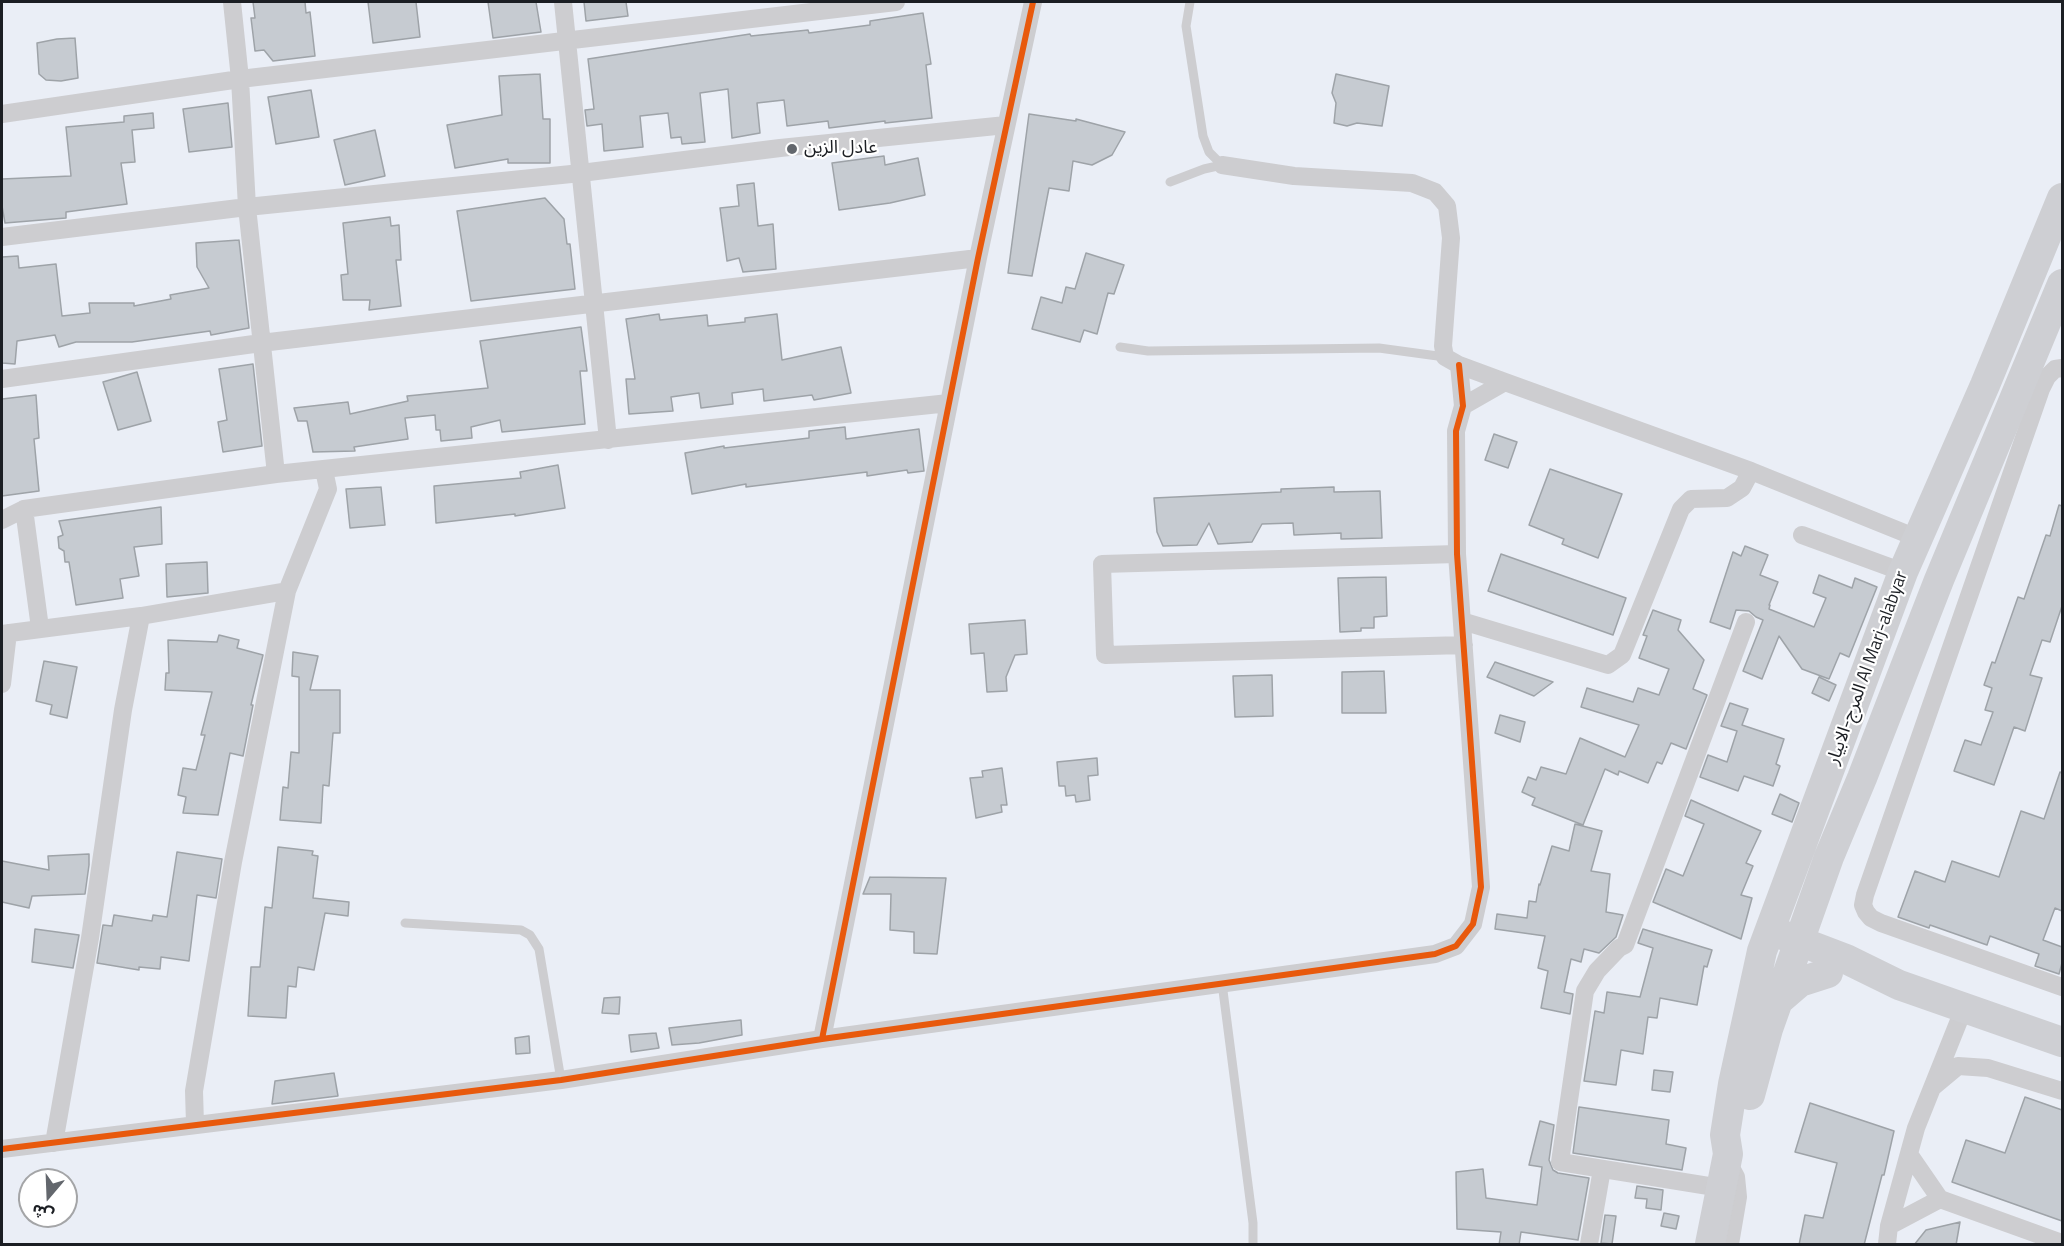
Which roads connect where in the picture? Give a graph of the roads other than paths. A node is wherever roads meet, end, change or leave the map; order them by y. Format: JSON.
{"nodes":[{"id":1,"x":232,"y":2,"type":"edge"},
{"id":2,"x":562,"y":2,"type":"edge"},
{"id":3,"x":896,"y":2,"type":"edge"},
{"id":4,"x":1033,"y":2,"type":"edge"},
{"id":5,"x":1190,"y":2,"type":"edge"},
{"id":6,"x":567,"y":40,"type":"junction"},
{"id":7,"x":240,"y":79,"type":"junction"},
{"id":8,"x":2,"y":114,"type":"edge"},
{"id":9,"x":1006,"y":125,"type":"junction"},
{"id":10,"x":1222,"y":165,"type":"junction"},
{"id":11,"x":581,"y":173,"type":"junction"},
{"id":12,"x":1170,"y":182,"type":"dead end"},
{"id":13,"x":2062,"y":198,"type":"edge"},
{"id":14,"x":247,"y":207,"type":"junction"},
{"id":15,"x":2,"y":237,"type":"edge"},
{"id":16,"x":978,"y":258,"type":"junction"},
{"id":17,"x":2062,"y":284,"type":"edge"},
{"id":18,"x":594,"y":304,"type":"junction"},
{"id":19,"x":261,"y":343,"type":"junction"},
{"id":20,"x":1120,"y":347,"type":"dead end"},
{"id":21,"x":1452,"y":361,"type":"junction"},
{"id":22,"x":2062,"y":368,"type":"edge"},
{"id":23,"x":2,"y":379,"type":"edge"},
{"id":24,"x":1505,"y":382,"type":"junction"},
{"id":25,"x":949,"y":403,"type":"junction"},
{"id":26,"x":1463,"y":406,"type":"junction"},
{"id":27,"x":608,"y":440,"type":"junction"},
{"id":28,"x":324,"y":470,"type":"junction"},
{"id":29,"x":1751,"y":471,"type":"junction"},
{"id":30,"x":276,"y":474,"type":"junction"},
{"id":31,"x":24,"y":509,"type":"junction"},
{"id":32,"x":2,"y":520,"type":"edge"},
{"id":33,"x":1803,"y":535,"type":"dead end"},
{"id":34,"x":1917,"y":538,"type":"junction"},
{"id":35,"x":1457,"y":554,"type":"junction"},
{"id":36,"x":1903,"y":572,"type":"junction"},
{"id":37,"x":287,"y":591,"type":"junction"},
{"id":38,"x":141,"y":616,"type":"junction"},
{"id":39,"x":1462,"y":621,"type":"junction"},
{"id":40,"x":1746,"y":622,"type":"dead end"},
{"id":41,"x":40,"y":628,"type":"junction"},
{"id":42,"x":5,"y":633,"type":"edge"},
{"id":43,"x":1464,"y":645,"type":"junction"},
{"id":44,"x":2,"y":684,"type":"edge"},
{"id":45,"x":1814,"y":901,"type":"junction"},
{"id":46,"x":405,"y":923,"type":"dead end"},
{"id":47,"x":1766,"y":941,"type":"junction"},
{"id":48,"x":1796,"y":952,"type":"junction"},
{"id":49,"x":1837,"y":966,"type":"junction"},
{"id":50,"x":1222,"y":983,"type":"junction"},
{"id":51,"x":2062,"y":987,"type":"edge"},
{"id":52,"x":1778,"y":1001,"type":"junction"},
{"id":53,"x":1964,"y":1008,"type":"junction"},
{"id":54,"x":822,"y":1039,"type":"junction"},
{"id":55,"x":2062,"y":1042,"type":"edge"},
{"id":56,"x":561,"y":1080,"type":"junction"},
{"id":57,"x":1933,"y":1088,"type":"junction"},
{"id":58,"x":2062,"y":1091,"type":"edge"},
{"id":59,"x":195,"y":1124,"type":"junction"},
{"id":60,"x":54,"y":1143,"type":"junction"},
{"id":61,"x":2,"y":1149,"type":"edge"},
{"id":62,"x":1909,"y":1154,"type":"junction"},
{"id":63,"x":1725,"y":1167,"type":"junction"},
{"id":64,"x":1602,"y":1169,"type":"junction"},
{"id":65,"x":1940,"y":1199,"type":"junction"},
{"id":66,"x":1890,"y":1226,"type":"junction"},
{"id":67,"x":2062,"y":1243,"type":"edge"},
{"id":68,"x":1253,"y":1245,"type":"edge"},
{"id":69,"x":1589,"y":1245,"type":"edge"},
{"id":70,"x":1710,"y":1245,"type":"edge"},
{"id":71,"x":1730,"y":1245,"type":"edge"},
{"id":72,"x":1887,"y":1245,"type":"edge"}],
"edges":[{"from":1,"to":7,"type":"street"},
{"from":2,"to":6,"type":"street"},
{"from":3,"to":6,"type":"street"},
{"from":4,"to":9,"type":"street"},
{"from":5,"to":10,"type":"lane"},
{"from":6,"to":7,"type":"street"},
{"from":6,"to":11,"type":"street"},
{"from":7,"to":8,"type":"street"},
{"from":7,"to":14,"type":"street"},
{"from":9,"to":11,"type":"street"},
{"from":9,"to":16,"type":"street"},
{"from":10,"to":12,"type":"lane"},
{"from":10,"to":21,"type":"street"},
{"from":11,"to":14,"type":"street"},
{"from":11,"to":18,"type":"street"},
{"from":13,"to":34,"type":"main road","name":"المرج-الابيار Al Marj-alabyar"},
{"from":14,"to":15,"type":"street"},
{"from":14,"to":19,"type":"street"},
{"from":16,"to":18,"type":"street"},
{"from":16,"to":25,"type":"street"},
{"from":17,"to":45,"type":"main road","name":"المرج-الابيار Al Marj-alabyar"},
{"from":18,"to":19,"type":"street"},
{"from":18,"to":27,"type":"street"},
{"from":19,"to":23,"type":"street"},
{"from":19,"to":30,"type":"street"},
{"from":20,"to":21,"type":"lane"},
{"from":21,"to":24,"type":"street"},
{"from":21,"to":26,"type":"street"},
{"from":22,"to":51,"type":"street"},
{"from":24,"to":26,"type":"street"},
{"from":24,"to":29,"type":"street"},
{"from":25,"to":27,"type":"street"},
{"from":25,"to":54,"type":"street"},
{"from":26,"to":35,"type":"street"},
{"from":27,"to":28,"type":"street"},
{"from":28,"to":30,"type":"street"},
{"from":28,"to":37,"type":"street"},
{"from":29,"to":34,"type":"street"},
{"from":29,"to":39,"type":"street"},
{"from":30,"to":31,"type":"street"},
{"from":31,"to":32,"type":"street"},
{"from":31,"to":41,"type":"street"},
{"from":33,"to":36,"type":"street"},
{"from":34,"to":36,"type":"main road","name":"المرج-الابيار Al Marj-alabyar"},
{"from":35,"to":39,"type":"street"},
{"from":35,"to":43,"type":"street"},
{"from":36,"to":47,"type":"main road","name":"المرج-الابيار Al Marj-alabyar"},
{"from":37,"to":38,"type":"street"},
{"from":37,"to":59,"type":"street"},
{"from":38,"to":41,"type":"street"},
{"from":38,"to":60,"type":"street"},
{"from":39,"to":43,"type":"street"},
{"from":40,"to":64,"type":"street"},
{"from":41,"to":42,"type":"street"},
{"from":42,"to":44,"type":"street"},
{"from":43,"to":50,"type":"street"},
{"from":45,"to":48,"type":"main road","name":"المرج-الابيار Al Marj-alabyar"},
{"from":45,"to":49,"type":"main road"},
{"from":46,"to":56,"type":"lane"},
{"from":47,"to":48,"type":"main road"},
{"from":47,"to":63,"type":"main road","name":"المرج-الابيار Al Marj-alabyar"},
{"from":48,"to":49,"type":"main road"},
{"from":48,"to":52,"type":"main road","name":"المرج-الابيار Al Marj-alabyar"},
{"from":49,"to":52,"type":"main road"},
{"from":49,"to":53,"type":"main road"},
{"from":50,"to":54,"type":"street"},
{"from":50,"to":68,"type":"lane"},
{"from":52,"to":63,"type":"main road","name":"المرج-الابيار Al Marj-alabyar"},
{"from":53,"to":55,"type":"main road"},
{"from":53,"to":57,"type":"street"},
{"from":54,"to":56,"type":"street"},
{"from":56,"to":59,"type":"street"},
{"from":57,"to":58,"type":"street"},
{"from":57,"to":62,"type":"street"},
{"from":59,"to":60,"type":"street"},
{"from":60,"to":61,"type":"street"},
{"from":62,"to":65,"type":"street"},
{"from":62,"to":66,"type":"street"},
{"from":63,"to":64,"type":"street"},
{"from":63,"to":70,"type":"main road","name":"المرج-الابيار Al Marj-alabyar"},
{"from":63,"to":71,"type":"street"},
{"from":64,"to":69,"type":"street"},
{"from":65,"to":66,"type":"street"},
{"from":65,"to":67,"type":"street"},
{"from":66,"to":72,"type":"street"}]}
